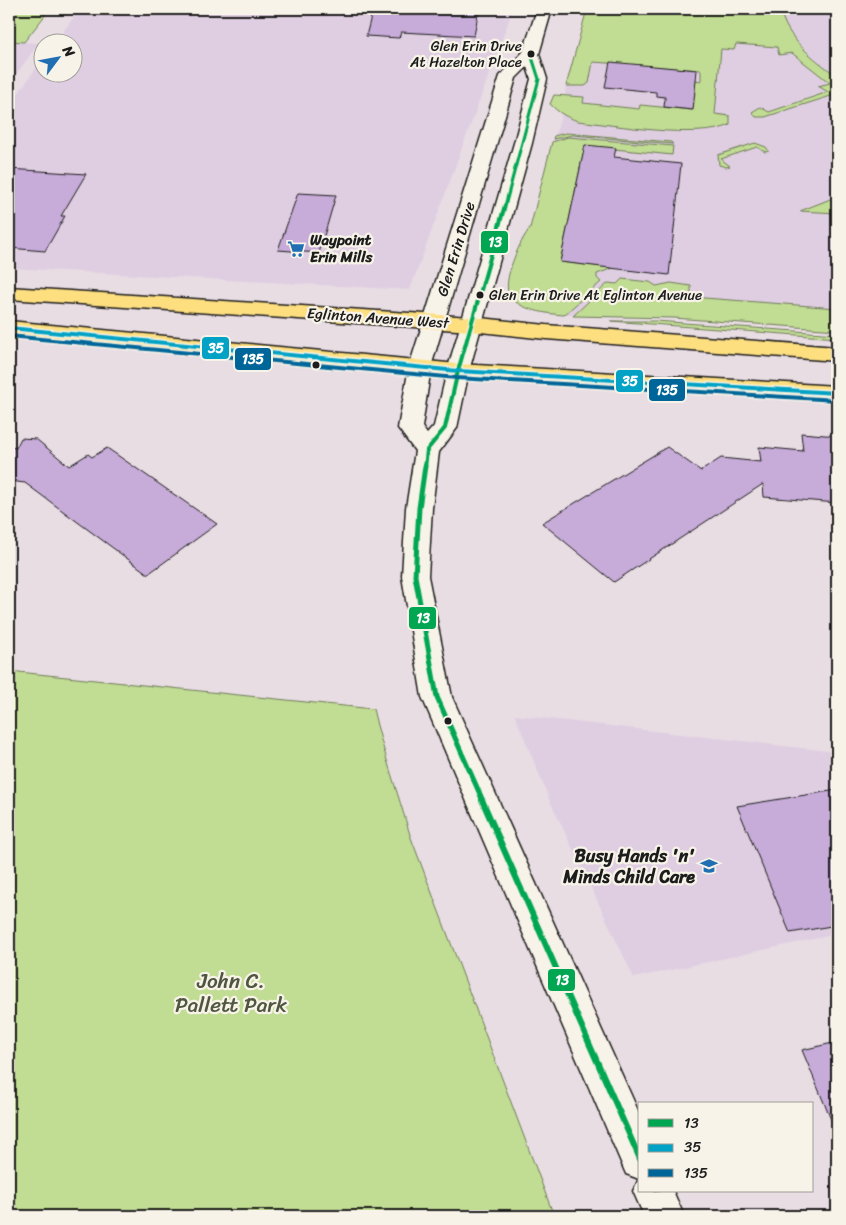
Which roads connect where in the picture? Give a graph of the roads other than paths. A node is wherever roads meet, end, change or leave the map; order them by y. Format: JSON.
{"nodes":[{"id":1,"x":544,"y":9,"type":"edge"},
{"id":2,"x":532,"y":54,"type":"junction"},
{"id":3,"x":9,"y":293,"type":"edge"},
{"id":4,"x":434,"y":322,"type":"junction"},
{"id":5,"x":471,"y":324,"type":"junction"},
{"id":6,"x":9,"y":328,"type":"edge"},
{"id":7,"x":837,"y":354,"type":"edge"},
{"id":8,"x":420,"y":367,"type":"junction"},
{"id":9,"x":458,"y":371,"type":"junction"},
{"id":10,"x":837,"y":394,"type":"edge"},
{"id":11,"x":427,"y":450,"type":"junction"},
{"id":12,"x":638,"y":1155,"type":"edge"},
{"id":13,"x":653,"y":1192,"type":"edge"},
{"id":14,"x":664,"y":1216,"type":"edge"}],
"edges":[{"from":1,"to":2,"type":"street"},
{"from":2,"to":4,"type":"street","name":"Glen Erin Drive"},
{"from":2,"to":5,"type":"street","name":"Glen Erin Drive"},
{"from":3,"to":4,"type":"main road","name":"Eglinton Avenue West"},
{"from":4,"to":5,"type":"main road","name":"Eglinton Avenue West"},
{"from":4,"to":8,"type":"street","name":"Glen Erin Drive"},
{"from":5,"to":7,"type":"main road","name":"Eglinton Avenue West"},
{"from":5,"to":9,"type":"street","name":"Glen Erin Drive"},
{"from":6,"to":8,"type":"main road"},
{"from":8,"to":9,"type":"main road"},
{"from":8,"to":11,"type":"street","name":"Glen Erin Drive"},
{"from":9,"to":10,"type":"main road"},
{"from":9,"to":11,"type":"street","name":"Glen Erin Drive"},
{"from":11,"to":12,"type":"street"},
{"from":13,"to":14,"type":"street"}]}
